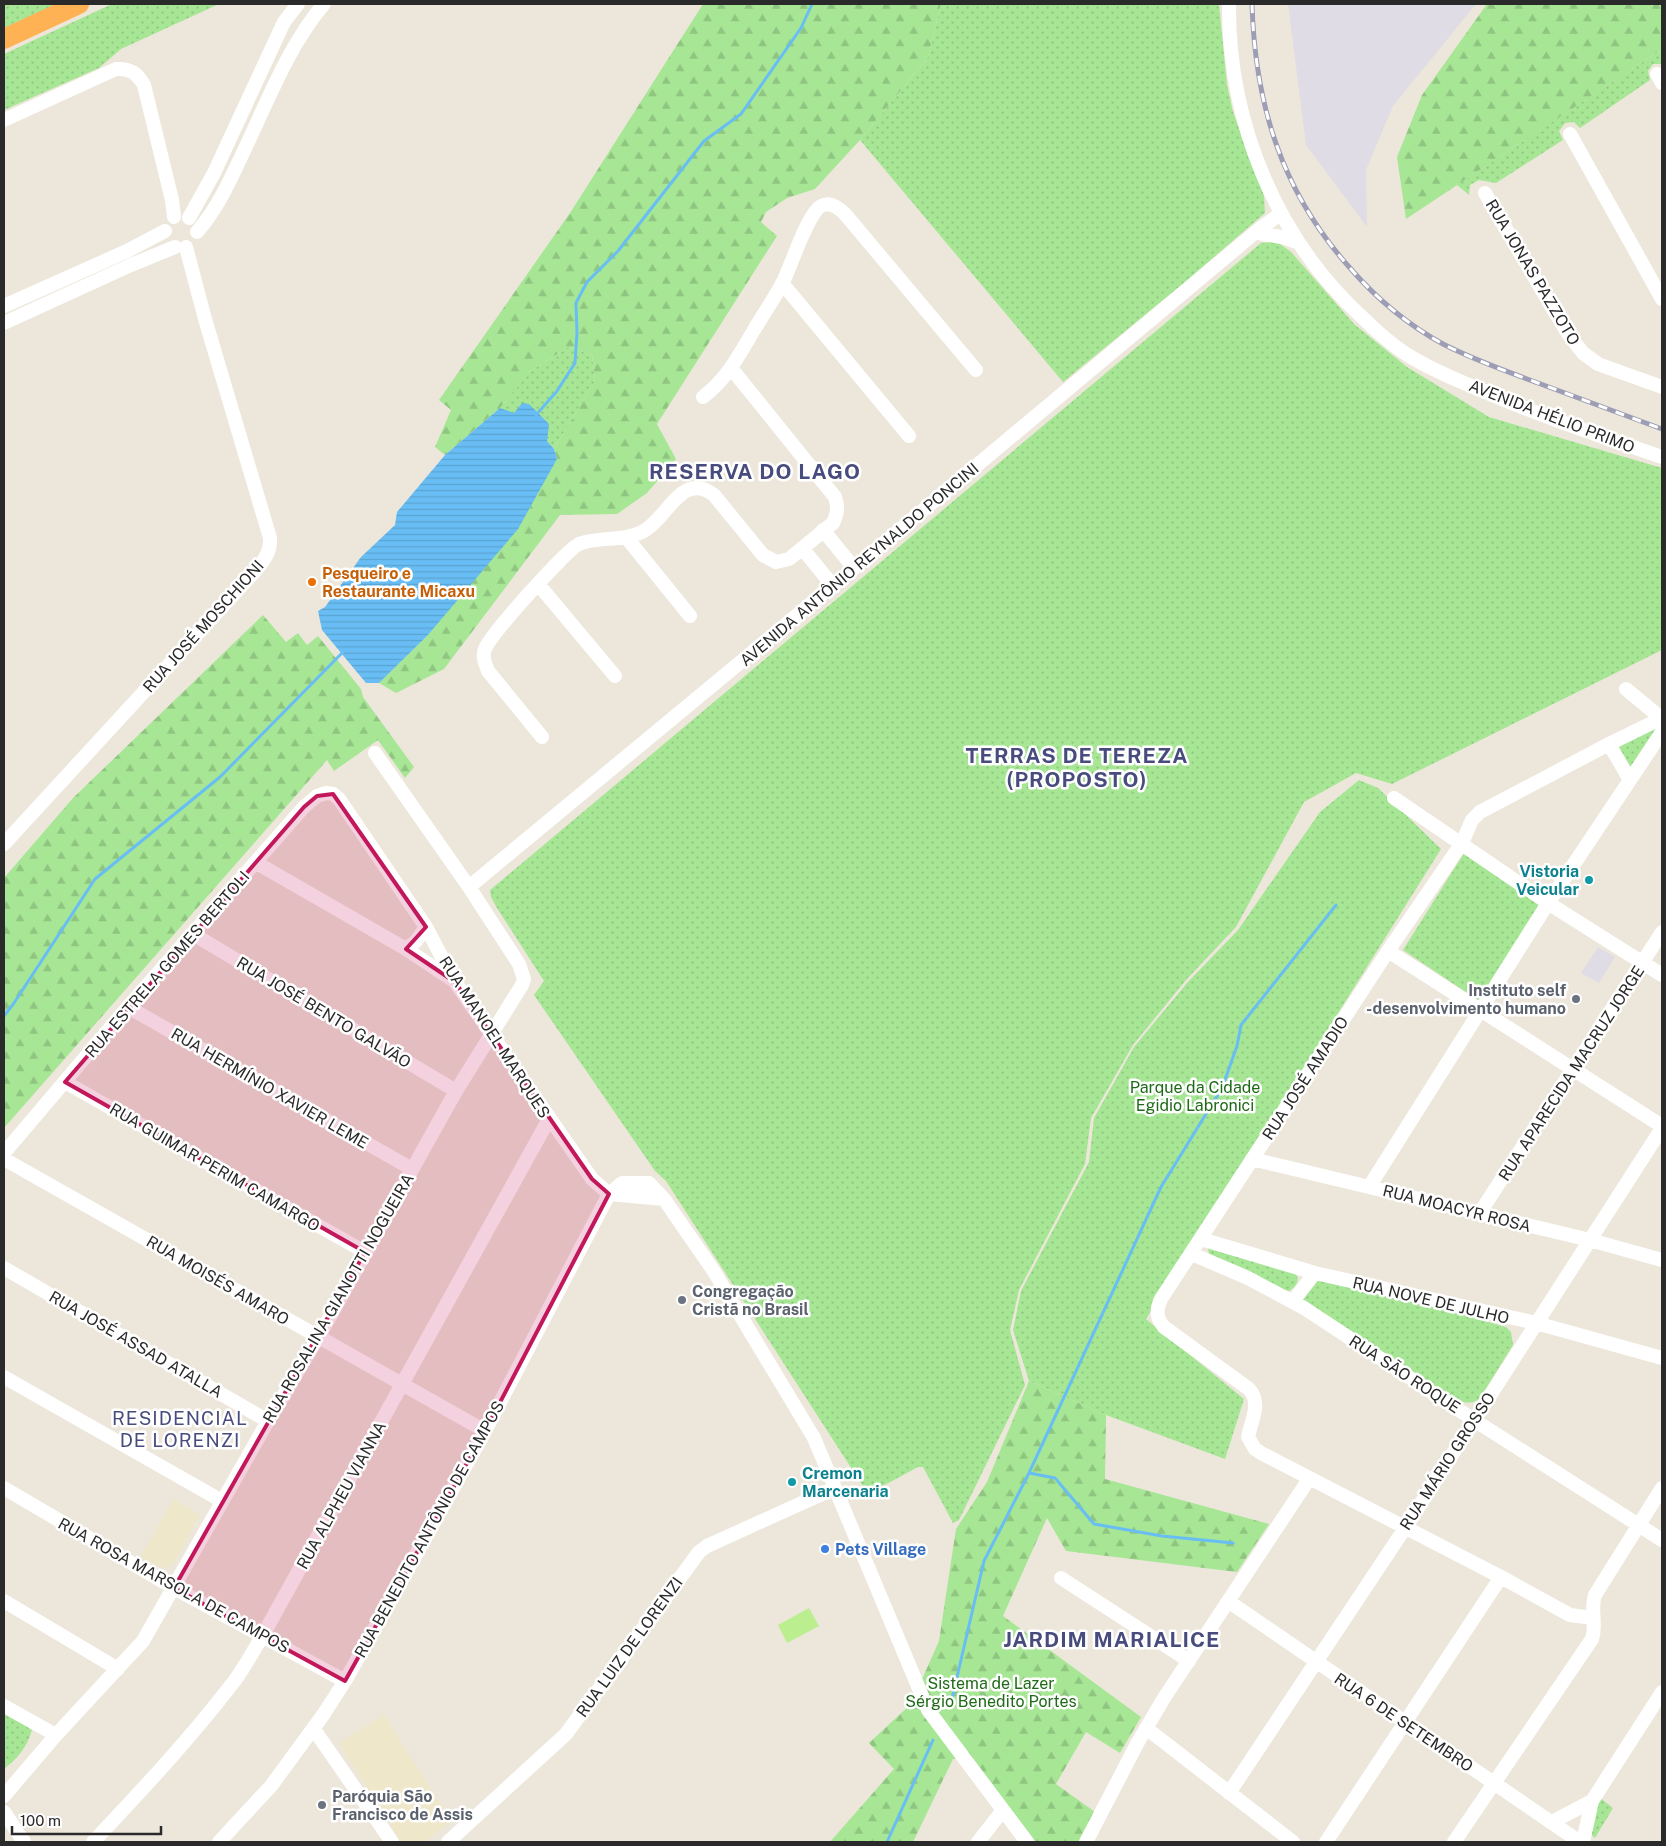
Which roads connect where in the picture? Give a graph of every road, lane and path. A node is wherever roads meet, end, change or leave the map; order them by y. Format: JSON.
{"nodes":[{"id":1,"x":79,"y":4,"type":"edge"},
{"id":2,"x":298,"y":4,"type":"edge"},
{"id":3,"x":324,"y":4,"type":"edge"},
{"id":4,"x":1229,"y":4,"type":"edge"},
{"id":5,"x":4,"y":38,"type":"edge"},
{"id":6,"x":4,"y":120,"type":"edge"},
{"id":7,"x":1570,"y":134,"type":"dead end"},
{"id":8,"x":1485,"y":193,"type":"dead end"},
{"id":9,"x":1271,"y":196,"type":"junction"},
{"id":10,"x":1282,"y":216,"type":"junction"},
{"id":11,"x":174,"y":217,"type":"junction"},
{"id":12,"x":189,"y":218,"type":"junction"},
{"id":13,"x":165,"y":231,"type":"junction"},
{"id":14,"x":197,"y":232,"type":"junction"},
{"id":15,"x":1259,"y":232,"type":"junction"},
{"id":16,"x":1299,"y":243,"type":"junction"},
{"id":17,"x":180,"y":247,"type":"junction"},
{"id":18,"x":782,"y":283,"type":"junction"},
{"id":19,"x":1662,"y":299,"type":"edge"},
{"id":20,"x":4,"y":306,"type":"edge"},
{"id":21,"x":4,"y":323,"type":"edge"},
{"id":22,"x":731,"y":368,"type":"junction"},
{"id":23,"x":976,"y":370,"type":"dead end"},
{"id":24,"x":1662,"y":387,"type":"edge"},
{"id":25,"x":704,"y":397,"type":"dead end"},
{"id":26,"x":909,"y":436,"type":"dead end"},
{"id":27,"x":1662,"y":457,"type":"edge"},
{"id":28,"x":823,"y":530,"type":"junction"},
{"id":29,"x":626,"y":537,"type":"junction"},
{"id":30,"x":802,"y":548,"type":"junction"},
{"id":31,"x":854,"y":568,"type":"junction"},
{"id":32,"x":538,"y":584,"type":"junction"},
{"id":33,"x":833,"y":586,"type":"junction"},
{"id":34,"x":690,"y":616,"type":"dead end"},
{"id":35,"x":615,"y":676,"type":"dead end"},
{"id":36,"x":1626,"y":689,"type":"dead end"},
{"id":37,"x":1662,"y":723,"type":"edge"},
{"id":38,"x":542,"y":738,"type":"dead end"},
{"id":39,"x":1609,"y":744,"type":"junction"},
{"id":40,"x":374,"y":753,"type":"dead end"},
{"id":41,"x":1630,"y":780,"type":"junction"},
{"id":42,"x":1394,"y":798,"type":"dead end"},
{"id":43,"x":339,"y":799,"type":"joint"},
{"id":44,"x":1462,"y":843,"type":"junction"},
{"id":45,"x":4,"y":844,"type":"edge"},
{"id":46,"x":255,"y":862,"type":"junction"},
{"id":47,"x":469,"y":888,"type":"junction"},
{"id":48,"x":1548,"y":903,"type":"junction"},
{"id":49,"x":426,"y":927,"type":"junction"},
{"id":50,"x":1662,"y":932,"type":"edge"},
{"id":51,"x":193,"y":934,"type":"junction"},
{"id":52,"x":406,"y":949,"type":"junction"},
{"id":53,"x":1388,"y":951,"type":"junction"},
{"id":54,"x":1643,"y":963,"type":"junction"},
{"id":55,"x":1662,"y":975,"type":"edge"},
{"id":56,"x":455,"y":982,"type":"junction"},
{"id":57,"x":128,"y":1007,"type":"junction"},
{"id":58,"x":1480,"y":1010,"type":"junction"},
{"id":59,"x":492,"y":1035,"type":"junction"},
{"id":60,"x":1573,"y":1070,"type":"junction"},
{"id":61,"x":65,"y":1082,"type":"junction"},
{"id":62,"x":456,"y":1091,"type":"junction"},
{"id":63,"x":549,"y":1120,"type":"junction"},
{"id":64,"x":1662,"y":1127,"type":"edge"},
{"id":65,"x":4,"y":1154,"type":"edge"},
{"id":66,"x":4,"y":1159,"type":"edge"},
{"id":67,"x":1252,"y":1159,"type":"junction"},
{"id":68,"x":412,"y":1169,"type":"junction"},
{"id":69,"x":1369,"y":1187,"type":"junction"},
{"id":70,"x":608,"y":1194,"type":"junction"},
{"id":71,"x":1479,"y":1214,"type":"junction"},
{"id":72,"x":1201,"y":1239,"type":"junction"},
{"id":73,"x":1590,"y":1240,"type":"junction"},
{"id":74,"x":365,"y":1252,"type":"junction"},
{"id":75,"x":1192,"y":1254,"type":"junction"},
{"id":76,"x":1662,"y":1260,"type":"edge"},
{"id":77,"x":4,"y":1268,"type":"edge"},
{"id":78,"x":1315,"y":1273,"type":"junction"},
{"id":79,"x":1293,"y":1301,"type":"junction"},
{"id":80,"x":1536,"y":1324,"type":"junction"},
{"id":81,"x":318,"y":1338,"type":"junction"},
{"id":82,"x":1662,"y":1358,"type":"edge"},
{"id":83,"x":4,"y":1377,"type":"edge"},
{"id":84,"x":402,"y":1385,"type":"junction"},
{"id":85,"x":1474,"y":1420,"type":"junction"},
{"id":86,"x":268,"y":1421,"type":"junction"},
{"id":87,"x":484,"y":1431,"type":"junction"},
{"id":88,"x":1308,"y":1478,"type":"junction"},
{"id":89,"x":4,"y":1488,"type":"edge"},
{"id":90,"x":835,"y":1488,"type":"junction"},
{"id":91,"x":1662,"y":1488,"type":"edge"},
{"id":92,"x":222,"y":1501,"type":"junction"},
{"id":93,"x":1638,"y":1524,"type":"junction"},
{"id":94,"x":1404,"y":1528,"type":"junction"},
{"id":95,"x":1662,"y":1540,"type":"edge"},
{"id":96,"x":1502,"y":1577,"type":"junction"},
{"id":97,"x":1061,"y":1578,"type":"dead end"},
{"id":98,"x":174,"y":1588,"type":"junction"},
{"id":99,"x":4,"y":1601,"type":"edge"},
{"id":100,"x":1228,"y":1601,"type":"junction"},
{"id":101,"x":1593,"y":1618,"type":"junction"},
{"id":102,"x":263,"y":1636,"type":"junction"},
{"id":103,"x":1189,"y":1661,"type":"junction"},
{"id":104,"x":1316,"y":1662,"type":"junction"},
{"id":105,"x":118,"y":1669,"type":"junction"},
{"id":106,"x":345,"y":1682,"type":"junction"},
{"id":107,"x":1662,"y":1692,"type":"edge"},
{"id":108,"x":4,"y":1706,"type":"edge"},
{"id":109,"x":1405,"y":1723,"type":"junction"},
{"id":110,"x":313,"y":1728,"type":"junction"},
{"id":111,"x":1146,"y":1728,"type":"junction"},
{"id":112,"x":56,"y":1735,"type":"junction"},
{"id":113,"x":1494,"y":1783,"type":"junction"},
{"id":114,"x":1229,"y":1792,"type":"junction"},
{"id":115,"x":4,"y":1796,"type":"edge"},
{"id":116,"x":1592,"y":1801,"type":"junction"},
{"id":117,"x":1003,"y":1810,"type":"junction"},
{"id":118,"x":4,"y":1812,"type":"edge"},
{"id":119,"x":1552,"y":1822,"type":"junction"},
{"id":120,"x":24,"y":1842,"type":"edge"},
{"id":121,"x":93,"y":1842,"type":"edge"},
{"id":122,"x":219,"y":1842,"type":"edge"},
{"id":123,"x":392,"y":1842,"type":"edge"},
{"id":124,"x":449,"y":1842,"type":"edge"},
{"id":125,"x":978,"y":1842,"type":"edge"},
{"id":126,"x":1027,"y":1842,"type":"edge"},
{"id":127,"x":1086,"y":1842,"type":"edge"},
{"id":128,"x":1293,"y":1842,"type":"edge"},
{"id":129,"x":1326,"y":1842,"type":"edge"},
{"id":130,"x":1454,"y":1842,"type":"edge"},
{"id":131,"x":1581,"y":1842,"type":"edge"}],
"edges":[{"from":1,"to":5,"type":"highway"},
{"from":2,"to":12,"type":"street"},
{"from":3,"to":14,"type":"street"},
{"from":4,"to":9,"type":"street","name":"AVENIDA HÉLIO PRIMO"},
{"from":6,"to":11,"type":"street"},
{"from":7,"to":19,"type":"street"},
{"from":8,"to":24,"type":"street","name":"RUA JONAS PAZZOTO"},
{"from":9,"to":10,"type":"street","name":"AVENIDA HÉLIO PRIMO"},
{"from":9,"to":15,"type":"street"},
{"from":10,"to":15,"type":"street","name":"AVENIDA ANTÔNIO REYNALDO PONCINI"},
{"from":10,"to":16,"type":"street","name":"AVENIDA HÉLIO PRIMO"},
{"from":11,"to":12,"type":"street"},
{"from":11,"to":13,"type":"street"},
{"from":12,"to":14,"type":"street"},
{"from":13,"to":17,"type":"street"},
{"from":13,"to":20,"type":"street"},
{"from":14,"to":17,"type":"street"},
{"from":15,"to":16,"type":"street"},
{"from":15,"to":31,"type":"street","name":"AVENIDA ANTÔNIO REYNALDO PONCINI"},
{"from":16,"to":27,"type":"street","name":"AVENIDA HÉLIO PRIMO"},
{"from":17,"to":21,"type":"street"},
{"from":17,"to":45,"type":"street","name":"RUA JOSÉ MOSCHIONI"},
{"from":18,"to":22,"type":"street"},
{"from":18,"to":23,"type":"street"},
{"from":18,"to":26,"type":"street"},
{"from":22,"to":25,"type":"street"},
{"from":22,"to":28,"type":"street"},
{"from":28,"to":30,"type":"street"},
{"from":28,"to":31,"type":"street"},
{"from":29,"to":30,"type":"street"},
{"from":29,"to":32,"type":"street"},
{"from":29,"to":34,"type":"street"},
{"from":30,"to":33,"type":"street"},
{"from":31,"to":33,"type":"street","name":"AVENIDA ANTÔNIO REYNALDO PONCINI"},
{"from":32,"to":35,"type":"street"},
{"from":32,"to":38,"type":"street"},
{"from":33,"to":47,"type":"street","name":"AVENIDA ANTÔNIO REYNALDO PONCINI"},
{"from":36,"to":37,"type":"street"},
{"from":37,"to":39,"type":"street","name":"RUA JOSÉ AMADIO"},
{"from":37,"to":41,"type":"street"},
{"from":39,"to":41,"type":"street"},
{"from":39,"to":44,"type":"street","name":"RUA JOSÉ AMADIO"},
{"from":40,"to":47,"type":"street"},
{"from":41,"to":48,"type":"street"},
{"from":42,"to":44,"type":"street"},
{"from":43,"to":46,"type":"street","name":"RUA ESTRELA GOMES BERTOLI"},
{"from":43,"to":49,"type":"street","name":"RUA MANOEL MARQUES"},
{"from":44,"to":48,"type":"street"},
{"from":44,"to":53,"type":"street","name":"RUA JOSÉ AMADIO"},
{"from":46,"to":51,"type":"street","name":"RUA ESTRELA GOMES BERTOLI"},
{"from":46,"to":52,"type":"street"},
{"from":47,"to":59,"type":"street","name":"RUA ROSALINA GIANOTTI NOGUEIRA"},
{"from":48,"to":54,"type":"street"},
{"from":48,"to":58,"type":"street"},
{"from":49,"to":52,"type":"street"},
{"from":49,"to":56,"type":"street","name":"RUA MANOEL MARQUES"},
{"from":50,"to":54,"type":"street","name":"RUA APARECIDA MACRUZ JORGE"},
{"from":51,"to":57,"type":"street","name":"RUA ESTRELA GOMES BERTOLI"},
{"from":51,"to":62,"type":"street","name":"RUA JOSÉ BENTO GALVÃO"},
{"from":52,"to":56,"type":"street"},
{"from":53,"to":58,"type":"street"},
{"from":53,"to":67,"type":"street","name":"RUA JOSÉ AMADIO"},
{"from":54,"to":55,"type":"street"},
{"from":54,"to":60,"type":"street","name":"RUA APARECIDA MACRUZ JORGE"},
{"from":56,"to":59,"type":"street","name":"RUA MANOEL MARQUES"},
{"from":57,"to":61,"type":"street","name":"RUA ESTRELA GOMES BERTOLI"},
{"from":57,"to":68,"type":"street","name":"RUA HERMÍNIO XAVIER LEME"},
{"from":58,"to":60,"type":"street"},
{"from":58,"to":69,"type":"street"},
{"from":59,"to":62,"type":"street","name":"RUA ROSALINA GIANOTTI NOGUEIRA"},
{"from":59,"to":63,"type":"street","name":"RUA MANOEL MARQUES"},
{"from":60,"to":64,"type":"street"},
{"from":60,"to":71,"type":"street","name":"RUA APARECIDA MACRUZ JORGE"},
{"from":61,"to":65,"type":"street","name":"RUA ESTRELA GOMES BERTOLI"},
{"from":61,"to":74,"type":"street","name":"RUA GUIMAR PERIM CAMARGO"},
{"from":62,"to":68,"type":"street","name":"RUA ROSALINA GIANOTTI NOGUEIRA"},
{"from":63,"to":70,"type":"street","name":"RUA MANOEL MARQUES"},
{"from":63,"to":84,"type":"street","name":"RUA ALPHEU VIANNA"},
{"from":64,"to":73,"type":"street","name":"RUA MÁRIO GROSSO"},
{"from":66,"to":81,"type":"street","name":"RUA MOISÉS AMARO"},
{"from":67,"to":69,"type":"street","name":"RUA MOACYR ROSA"},
{"from":67,"to":72,"type":"street","name":"RUA JOSÉ AMADIO"},
{"from":68,"to":74,"type":"street","name":"RUA ROSALINA GIANOTTI NOGUEIRA"},
{"from":69,"to":71,"type":"street","name":"RUA MOACYR ROSA"},
{"from":70,"to":87,"type":"street","name":"RUA BENEDITO ANTÔNIO DE CAMPOS"},
{"from":70,"to":90,"type":"street"},
{"from":71,"to":73,"type":"street","name":"RUA MOACYR ROSA"},
{"from":72,"to":75,"type":"street","name":"RUA JOSÉ AMADIO"},
{"from":72,"to":78,"type":"street","name":"RUA NOVE DE JULHO"},
{"from":73,"to":76,"type":"street","name":"RUA MOACYR ROSA"},
{"from":73,"to":80,"type":"street","name":"RUA MÁRIO GROSSO"},
{"from":74,"to":81,"type":"street","name":"RUA ROSALINA GIANOTTI NOGUEIRA"},
{"from":75,"to":79,"type":"street","name":"RUA SÃO ROQUE"},
{"from":75,"to":88,"type":"street","name":"RUA JOSÉ AMADIO"},
{"from":77,"to":86,"type":"street","name":"RUA JOSÉ ASSAD ATALLA"},
{"from":78,"to":79,"type":"street"},
{"from":78,"to":80,"type":"street","name":"RUA NOVE DE JULHO"},
{"from":79,"to":85,"type":"street","name":"RUA SÃO ROQUE"},
{"from":80,"to":82,"type":"street","name":"RUA NOVE DE JULHO"},
{"from":80,"to":85,"type":"street","name":"RUA MÁRIO GROSSO"},
{"from":81,"to":84,"type":"street","name":"RUA MOISÉS AMARO"},
{"from":81,"to":86,"type":"street","name":"RUA ROSALINA GIANOTTI NOGUEIRA"},
{"from":83,"to":92,"type":"street"},
{"from":84,"to":87,"type":"street","name":"RUA MOISÉS AMARO"},
{"from":84,"to":102,"type":"street","name":"RUA ALPHEU VIANNA"},
{"from":85,"to":93,"type":"street","name":"RUA SÃO ROQUE"},
{"from":85,"to":94,"type":"street","name":"RUA MÁRIO GROSSO"},
{"from":86,"to":92,"type":"street","name":"RUA ROSALINA GIANOTTI NOGUEIRA"},
{"from":87,"to":106,"type":"street","name":"RUA BENEDITO ANTÔNIO DE CAMPOS"},
{"from":88,"to":94,"type":"street"},
{"from":88,"to":100,"type":"street"},
{"from":89,"to":98,"type":"street","name":"RUA ROSA MARSOLA DE CAMPOS"},
{"from":90,"to":117,"type":"street"},
{"from":90,"to":124,"type":"street","name":"RUA LUIZ DE LORENZI"},
{"from":91,"to":93,"type":"street"},
{"from":92,"to":98,"type":"street","name":"RUA ROSALINA GIANOTTI NOGUEIRA"},
{"from":93,"to":95,"type":"street","name":"RUA SÃO ROQUE"},
{"from":93,"to":101,"type":"street"},
{"from":94,"to":96,"type":"street"},
{"from":94,"to":104,"type":"street","name":"RUA MÁRIO GROSSO"},
{"from":96,"to":101,"type":"street"},
{"from":96,"to":109,"type":"street"},
{"from":97,"to":103,"type":"street"},
{"from":98,"to":102,"type":"street","name":"RUA ROSA MARSOLA DE CAMPOS"},
{"from":98,"to":105,"type":"street","name":"RUA ROSALINA GIANOTTI NOGUEIRA"},
{"from":99,"to":105,"type":"street"},
{"from":100,"to":103,"type":"street"},
{"from":100,"to":104,"type":"street","name":"RUA 6 DE SETEMBRO"},
{"from":101,"to":113,"type":"street"},
{"from":102,"to":106,"type":"street","name":"RUA ROSA MARSOLA DE CAMPOS"},
{"from":102,"to":121,"type":"street","name":"RUA ALPHEU VIANNA"},
{"from":103,"to":111,"type":"street"},
{"from":104,"to":109,"type":"street","name":"RUA 6 DE SETEMBRO"},
{"from":104,"to":114,"type":"street","name":"RUA MÁRIO GROSSO"},
{"from":105,"to":112,"type":"street","name":"RUA ROSALINA GIANOTTI NOGUEIRA"},
{"from":106,"to":110,"type":"street","name":"RUA BENEDITO ANTÔNIO DE CAMPOS"},
{"from":107,"to":116,"type":"street"},
{"from":108,"to":112,"type":"street"},
{"from":109,"to":113,"type":"street","name":"RUA 6 DE SETEMBRO"},
{"from":109,"to":129,"type":"street"},
{"from":110,"to":122,"type":"street","name":"RUA BENEDITO ANTÔNIO DE CAMPOS"},
{"from":110,"to":123,"type":"street"},
{"from":111,"to":114,"type":"street"},
{"from":111,"to":127,"type":"street"},
{"from":112,"to":115,"type":"street","name":"RUA ROSALINA GIANOTTI NOGUEIRA"},
{"from":113,"to":119,"type":"street","name":"RUA 6 DE SETEMBRO"},
{"from":113,"to":130,"type":"street"},
{"from":114,"to":128,"type":"street"},
{"from":116,"to":119,"type":"street"},
{"from":116,"to":131,"type":"street"},
{"from":117,"to":125,"type":"street"},
{"from":117,"to":126,"type":"street"},
{"from":118,"to":120,"type":"street"},
{"from":119,"to":131,"type":"street","name":"RUA 6 DE SETEMBRO"}]}
